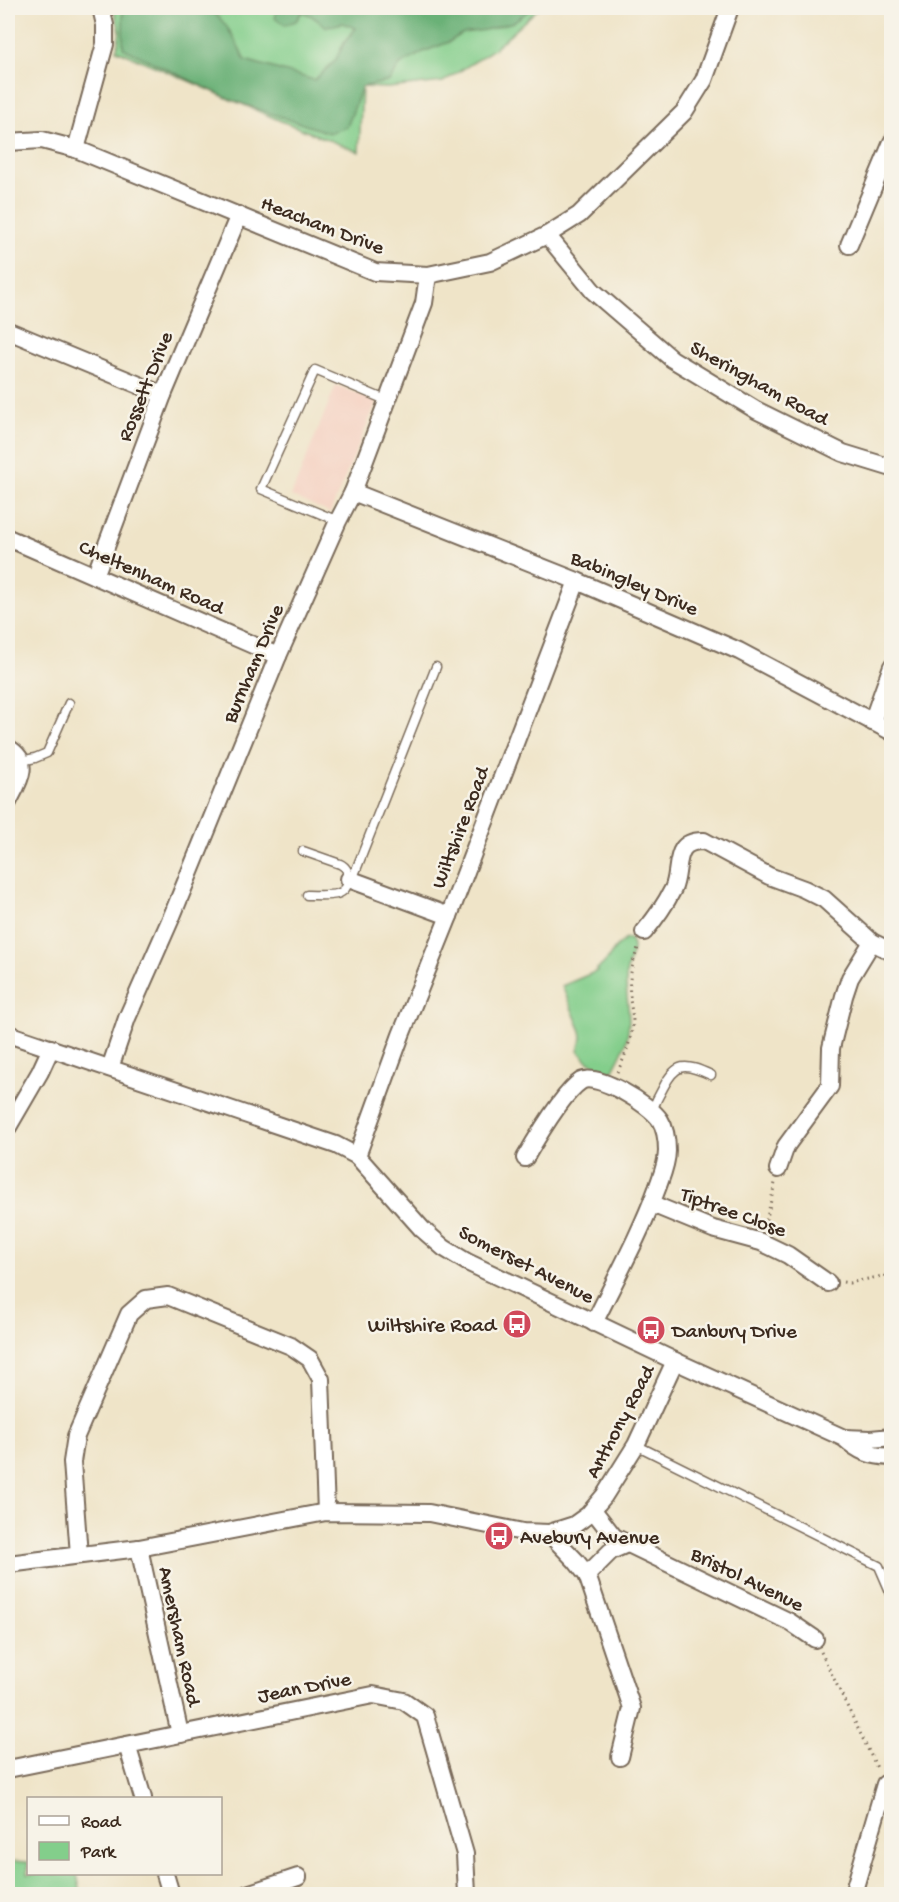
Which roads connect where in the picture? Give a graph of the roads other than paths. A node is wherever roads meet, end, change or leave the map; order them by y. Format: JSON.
{"nodes":[{"id":1,"x":100,"y":8,"type":"edge"},
{"id":2,"x":730,"y":8,"type":"edge"},
{"id":3,"x":8,"y":142,"type":"edge"},
{"id":4,"x":891,"y":142,"type":"edge"},
{"id":5,"x":76,"y":149,"type":"junction"},
{"id":6,"x":239,"y":215,"type":"junction"},
{"id":7,"x":547,"y":235,"type":"junction"},
{"id":8,"x":849,"y":245,"type":"dead end"},
{"id":9,"x":428,"y":274,"type":"junction"},
{"id":10,"x":11,"y":332,"type":"dead end"},
{"id":11,"x":163,"y":395,"type":"junction"},
{"id":12,"x":388,"y":401,"type":"junction"},
{"id":13,"x":891,"y":468,"type":"edge"},
{"id":14,"x":353,"y":492,"type":"junction"},
{"id":15,"x":338,"y":521,"type":"junction"},
{"id":16,"x":8,"y":538,"type":"edge"},
{"id":17,"x":95,"y":576,"type":"junction"},
{"id":18,"x":577,"y":581,"type":"junction"},
{"id":19,"x":278,"y":656,"type":"junction"},
{"id":20,"x":891,"y":666,"type":"edge"},
{"id":21,"x":436,"y":667,"type":"dead end"},
{"id":22,"x":69,"y":703,"type":"dead end"},
{"id":23,"x":872,"y":722,"type":"junction"},
{"id":24,"x":891,"y":732,"type":"edge"},
{"id":25,"x":8,"y":748,"type":"edge"},
{"id":26,"x":21,"y":761,"type":"junction"},
{"id":27,"x":8,"y":802,"type":"edge"},
{"id":28,"x":303,"y":851,"type":"dead end"},
{"id":29,"x":351,"y":879,"type":"junction"},
{"id":30,"x":307,"y":895,"type":"dead end"},
{"id":31,"x":449,"y":916,"type":"junction"},
{"id":32,"x":644,"y":932,"type":"road end"},
{"id":33,"x":872,"y":942,"type":"junction"},
{"id":34,"x":891,"y":952,"type":"edge"},
{"id":35,"x":8,"y":1034,"type":"edge"},
{"id":36,"x":51,"y":1048,"type":"junction"},
{"id":37,"x":110,"y":1068,"type":"junction"},
{"id":38,"x":711,"y":1075,"type":"dead end"},
{"id":39,"x":652,"y":1110,"type":"junction"},
{"id":40,"x":8,"y":1127,"type":"edge"},
{"id":41,"x":357,"y":1156,"type":"junction"},
{"id":42,"x":525,"y":1158,"type":"dead end"},
{"id":43,"x":778,"y":1169,"type":"road end"},
{"id":44,"x":652,"y":1204,"type":"junction"},
{"id":45,"x":828,"y":1283,"type":"road end"},
{"id":46,"x":594,"y":1323,"type":"junction"},
{"id":47,"x":675,"y":1361,"type":"junction"},
{"id":48,"x":844,"y":1437,"type":"junction"},
{"id":49,"x":891,"y":1437,"type":"edge"},
{"id":50,"x":636,"y":1445,"type":"junction"},
{"id":51,"x":888,"y":1458,"type":"edge"},
{"id":52,"x":593,"y":1510,"type":"junction"},
{"id":53,"x":326,"y":1512,"type":"junction"},
{"id":54,"x":549,"y":1533,"type":"junction"},
{"id":55,"x":627,"y":1544,"type":"junction"},
{"id":56,"x":139,"y":1548,"type":"junction"},
{"id":57,"x":79,"y":1555,"type":"junction"},
{"id":58,"x":8,"y":1564,"type":"edge"},
{"id":59,"x":586,"y":1575,"type":"junction"},
{"id":60,"x":891,"y":1596,"type":"edge"},
{"id":61,"x":815,"y":1639,"type":"road end"},
{"id":62,"x":180,"y":1734,"type":"junction"},
{"id":63,"x":127,"y":1746,"type":"junction"},
{"id":64,"x":620,"y":1758,"type":"dead end"},
{"id":65,"x":8,"y":1769,"type":"edge"},
{"id":66,"x":885,"y":1784,"type":"road end"},
{"id":67,"x":143,"y":1797,"type":"edge"},
{"id":68,"x":165,"y":1875,"type":"edge"},
{"id":69,"x":298,"y":1877,"type":"dead end"},
{"id":70,"x":171,"y":1894,"type":"edge"},
{"id":71,"x":247,"y":1894,"type":"edge"},
{"id":72,"x":467,"y":1894,"type":"edge"},
{"id":73,"x":853,"y":1894,"type":"edge"}],
"edges":[{"from":1,"to":5,"type":"street"},
{"from":2,"to":7,"type":"street","name":"Heacham Drive"},
{"from":3,"to":5,"type":"street","name":"Heacham Drive"},
{"from":4,"to":8,"type":"street"},
{"from":5,"to":6,"type":"street","name":"Heacham Drive"},
{"from":6,"to":9,"type":"street","name":"Heacham Drive"},
{"from":6,"to":11,"type":"street","name":"Rossett Drive"},
{"from":7,"to":9,"type":"street","name":"Heacham Drive"},
{"from":7,"to":13,"type":"street","name":"Sheringham Road"},
{"from":9,"to":12,"type":"street","name":"Burnham Drive"},
{"from":10,"to":11,"type":"street"},
{"from":11,"to":17,"type":"street","name":"Rossett Drive"},
{"from":12,"to":14,"type":"street","name":"Burnham Drive"},
{"from":12,"to":15,"type":"lane"},
{"from":14,"to":15,"type":"street","name":"Burnham Drive"},
{"from":14,"to":18,"type":"street","name":"Babingley Drive"},
{"from":15,"to":19,"type":"street","name":"Burnham Drive"},
{"from":16,"to":17,"type":"street","name":"Cheltenham Road"},
{"from":17,"to":19,"type":"street","name":"Cheltenham Road"},
{"from":18,"to":23,"type":"street","name":"Babingley Drive"},
{"from":18,"to":31,"type":"street","name":"Wiltshire Road"},
{"from":19,"to":37,"type":"street","name":"Burnham Drive"},
{"from":20,"to":23,"type":"street"},
{"from":21,"to":29,"type":"lane"},
{"from":22,"to":26,"type":"lane"},
{"from":23,"to":24,"type":"street","name":"Babingley Drive"},
{"from":25,"to":26,"type":"street"},
{"from":26,"to":27,"type":"street"},
{"from":28,"to":29,"type":"lane"},
{"from":29,"to":30,"type":"lane"},
{"from":29,"to":31,"type":"street"},
{"from":31,"to":41,"type":"street","name":"Wiltshire Road"},
{"from":32,"to":33,"type":"street"},
{"from":33,"to":34,"type":"street"},
{"from":33,"to":43,"type":"street"},
{"from":35,"to":36,"type":"street","name":"Somerset Avenue"},
{"from":36,"to":37,"type":"street","name":"Somerset Avenue"},
{"from":36,"to":40,"type":"street"},
{"from":37,"to":41,"type":"street","name":"Somerset Avenue"},
{"from":38,"to":39,"type":"lane"},
{"from":39,"to":42,"type":"street"},
{"from":39,"to":44,"type":"street"},
{"from":41,"to":46,"type":"street","name":"Somerset Avenue"},
{"from":44,"to":45,"type":"street","name":"Tiptree Close"},
{"from":44,"to":46,"type":"street"},
{"from":46,"to":47,"type":"street","name":"Somerset Avenue"},
{"from":47,"to":48,"type":"street","name":"Somerset Avenue"},
{"from":47,"to":50,"type":"street","name":"Anthony Road"},
{"from":48,"to":49,"type":"street","name":"Somerset Avenue"},
{"from":48,"to":51,"type":"street","name":"Somerset Avenue"},
{"from":50,"to":52,"type":"street","name":"Anthony Road"},
{"from":50,"to":60,"type":"lane"},
{"from":52,"to":54,"type":"street","name":"Anthony Road"},
{"from":52,"to":55,"type":"street","name":"Bristol Avenue"},
{"from":53,"to":54,"type":"street"},
{"from":53,"to":56,"type":"street"},
{"from":53,"to":57,"type":"street"},
{"from":54,"to":59,"type":"street"},
{"from":55,"to":59,"type":"street"},
{"from":55,"to":61,"type":"street","name":"Bristol Avenue"},
{"from":56,"to":57,"type":"street"},
{"from":56,"to":62,"type":"street","name":"Amersham Road"},
{"from":57,"to":58,"type":"street"},
{"from":59,"to":64,"type":"street"},
{"from":62,"to":63,"type":"street","name":"Jean Drive"},
{"from":62,"to":72,"type":"street","name":"Jean Drive"},
{"from":63,"to":65,"type":"street","name":"Jean Drive"},
{"from":63,"to":67,"type":"street"},
{"from":66,"to":73,"type":"street"},
{"from":68,"to":70,"type":"street"},
{"from":69,"to":71,"type":"street"}]}
